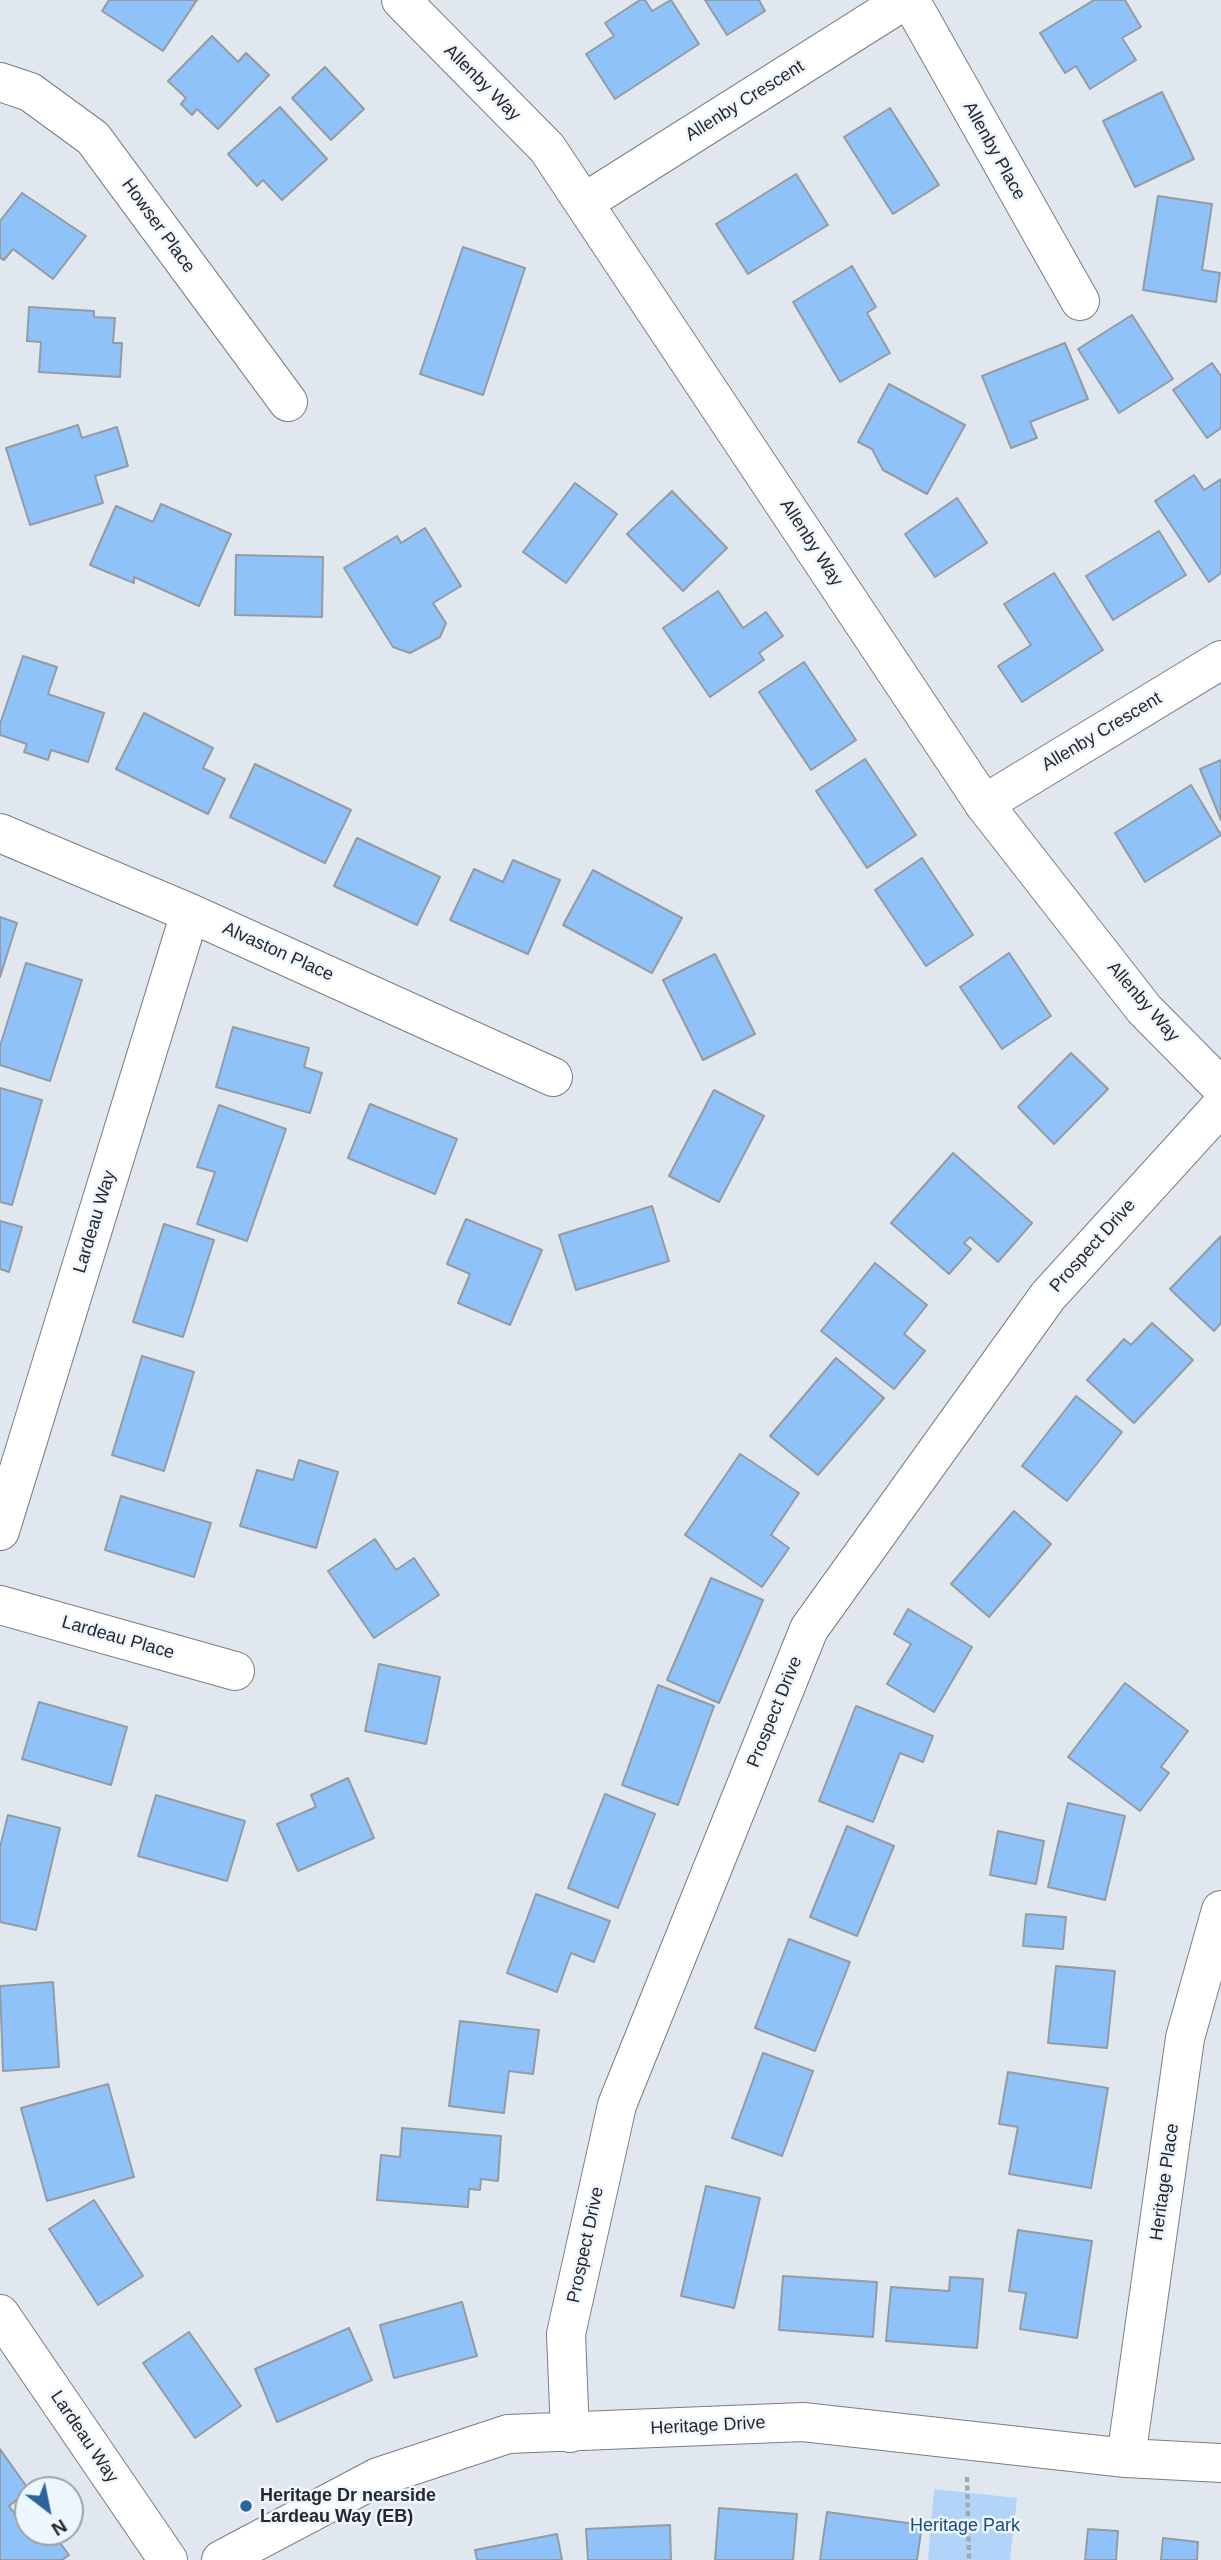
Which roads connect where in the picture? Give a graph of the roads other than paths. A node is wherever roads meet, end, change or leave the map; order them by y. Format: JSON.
{"nodes":[{"id":1,"x":401,"y":0,"type":"edge"},
{"id":2,"x":907,"y":0,"type":"edge"},
{"id":3,"x":0,"y":82,"type":"edge"},
{"id":4,"x":585,"y":202,"type":"junction"},
{"id":5,"x":1080,"y":301,"type":"dead end"},
{"id":6,"x":288,"y":402,"type":"dead end"},
{"id":7,"x":1221,"y":660,"type":"edge"},
{"id":8,"x":984,"y":804,"type":"junction"},
{"id":9,"x":0,"y":833,"type":"edge"},
{"id":10,"x":190,"y":913,"type":"junction"},
{"id":11,"x":553,"y":1077,"type":"dead end"},
{"id":12,"x":1221,"y":1087,"type":"edge"},
{"id":13,"x":1221,"y":1106,"type":"edge"},
{"id":14,"x":0,"y":1531,"type":"edge"},
{"id":15,"x":0,"y":1605,"type":"edge"},
{"id":16,"x":235,"y":1671,"type":"dead end"},
{"id":17,"x":1221,"y":1910,"type":"edge"},
{"id":18,"x":0,"y":2314,"type":"edge"},
{"id":19,"x":569,"y":2433,"type":"junction"},
{"id":20,"x":1126,"y":2458,"type":"junction"},
{"id":21,"x":1221,"y":2463,"type":"edge"},
{"id":22,"x":169,"y":2560,"type":"edge"},
{"id":23,"x":221,"y":2560,"type":"edge"}],
"edges":[{"from":1,"to":4,"type":"street","name":"Allenby Way"},
{"from":2,"to":4,"type":"street","name":"Allenby Crescent"},
{"from":2,"to":5,"type":"street","name":"Allenby Place"},
{"from":3,"to":6,"type":"street","name":"Howser Place"},
{"from":4,"to":8,"type":"street","name":"Allenby Way"},
{"from":7,"to":8,"type":"street","name":"Allenby Crescent"},
{"from":8,"to":12,"type":"street","name":"Allenby Way"},
{"from":9,"to":10,"type":"street","name":"Alvaston Place"},
{"from":10,"to":11,"type":"street","name":"Alvaston Place"},
{"from":10,"to":14,"type":"street","name":"Lardeau Way"},
{"from":13,"to":19,"type":"street","name":"Prospect Drive"},
{"from":15,"to":16,"type":"street","name":"Lardeau Place"},
{"from":17,"to":20,"type":"street","name":"Heritage Place"},
{"from":18,"to":22,"type":"street","name":"Lardeau Way"},
{"from":19,"to":20,"type":"street","name":"Heritage Drive"},
{"from":19,"to":23,"type":"street","name":"Heritage Drive"},
{"from":20,"to":21,"type":"street","name":"Heritage Drive"}]}
